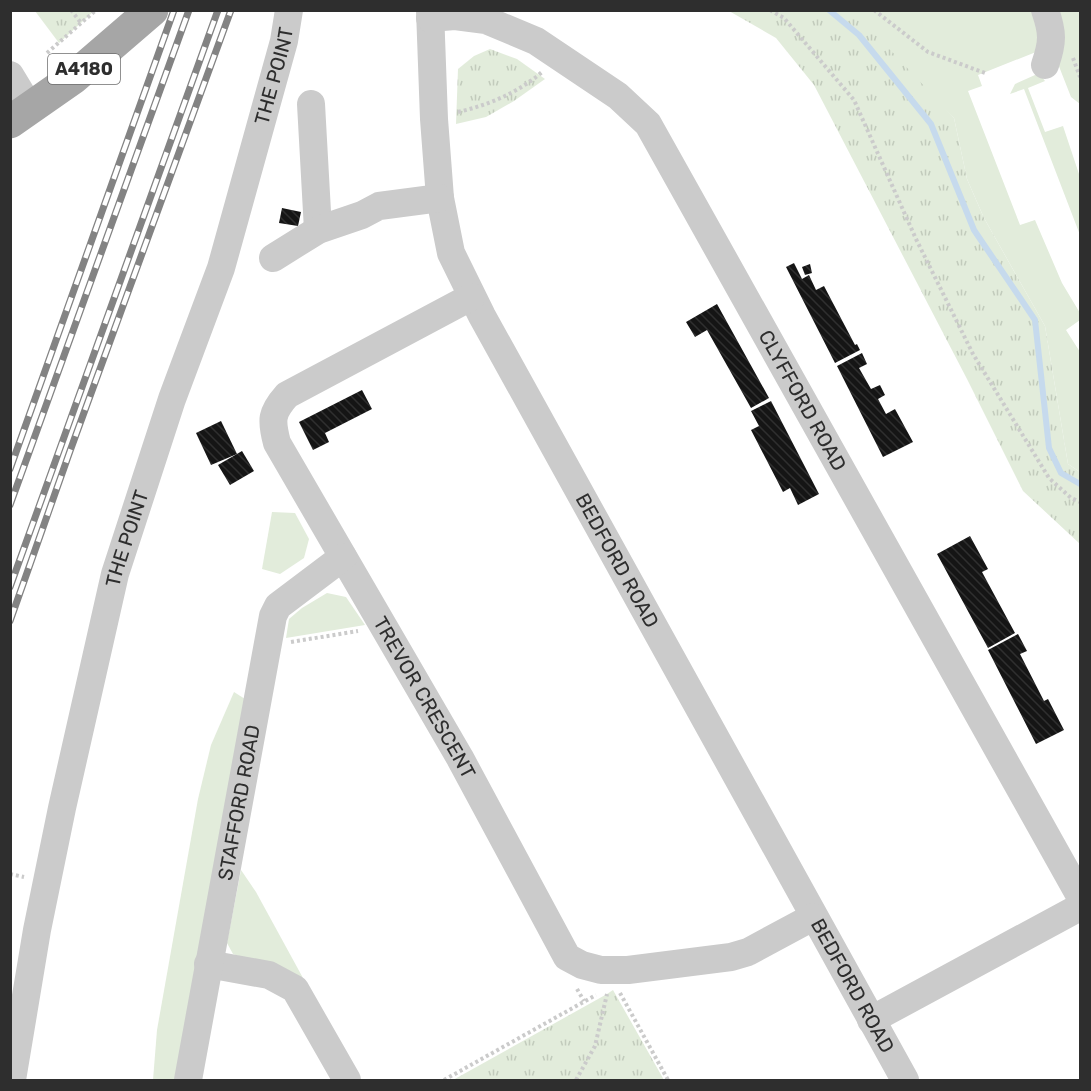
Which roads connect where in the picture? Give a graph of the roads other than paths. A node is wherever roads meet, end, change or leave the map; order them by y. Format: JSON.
{"nodes":[{"id":1,"x":117,"y":10,"type":"edge"},
{"id":2,"x":152,"y":10,"type":"edge"},
{"id":3,"x":289,"y":10,"type":"edge"},
{"id":4,"x":1044,"y":10,"type":"edge"},
{"id":5,"x":430,"y":14,"type":"edge"},
{"id":6,"x":1045,"y":65,"type":"dead end"},
{"id":7,"x":16,"y":98,"type":"edge"},
{"id":8,"x":311,"y":104,"type":"dead end"},
{"id":9,"x":440,"y":198,"type":"junction"},
{"id":10,"x":318,"y":230,"type":"junction"},
{"id":11,"x":273,"y":258,"type":"dead end"},
{"id":12,"x":471,"y":297,"type":"junction"},
{"id":13,"x":343,"y":557,"type":"junction"},
{"id":14,"x":1080,"y":895,"type":"edge"},
{"id":15,"x":1080,"y":907,"type":"edge"},
{"id":16,"x":813,"y":916,"type":"junction"},
{"id":17,"x":208,"y":964,"type":"junction"},
{"id":18,"x":871,"y":1020,"type":"junction"},
{"id":19,"x":12,"y":1080,"type":"edge"},
{"id":20,"x":188,"y":1080,"type":"edge"},
{"id":21,"x":347,"y":1080,"type":"edge"},
{"id":22,"x":905,"y":1080,"type":"edge"}],
"edges":[{"from":1,"to":7,"type":"main road","number":"A4180"},
{"from":2,"to":7,"type":"main road","number":"A4180"},
{"from":3,"to":19,"type":"street","name":"THE POINT"},
{"from":4,"to":6,"type":"street"},
{"from":5,"to":9,"type":"street","name":"BEDFORD ROAD"},
{"from":5,"to":14,"type":"street","name":"CLYFFORD ROAD"},
{"from":8,"to":10,"type":"street"},
{"from":9,"to":10,"type":"street"},
{"from":9,"to":12,"type":"street","name":"BEDFORD ROAD"},
{"from":10,"to":11,"type":"street"},
{"from":12,"to":13,"type":"street","name":"TREVOR CRESCENT"},
{"from":12,"to":16,"type":"street","name":"BEDFORD ROAD"},
{"from":13,"to":16,"type":"street","name":"TREVOR CRESCENT"},
{"from":13,"to":17,"type":"street","name":"STAFFORD ROAD"},
{"from":15,"to":18,"type":"street"},
{"from":16,"to":18,"type":"street","name":"BEDFORD ROAD"},
{"from":17,"to":20,"type":"street","name":"STAFFORD ROAD"},
{"from":17,"to":21,"type":"street"},
{"from":18,"to":22,"type":"street","name":"BEDFORD ROAD"}]}
